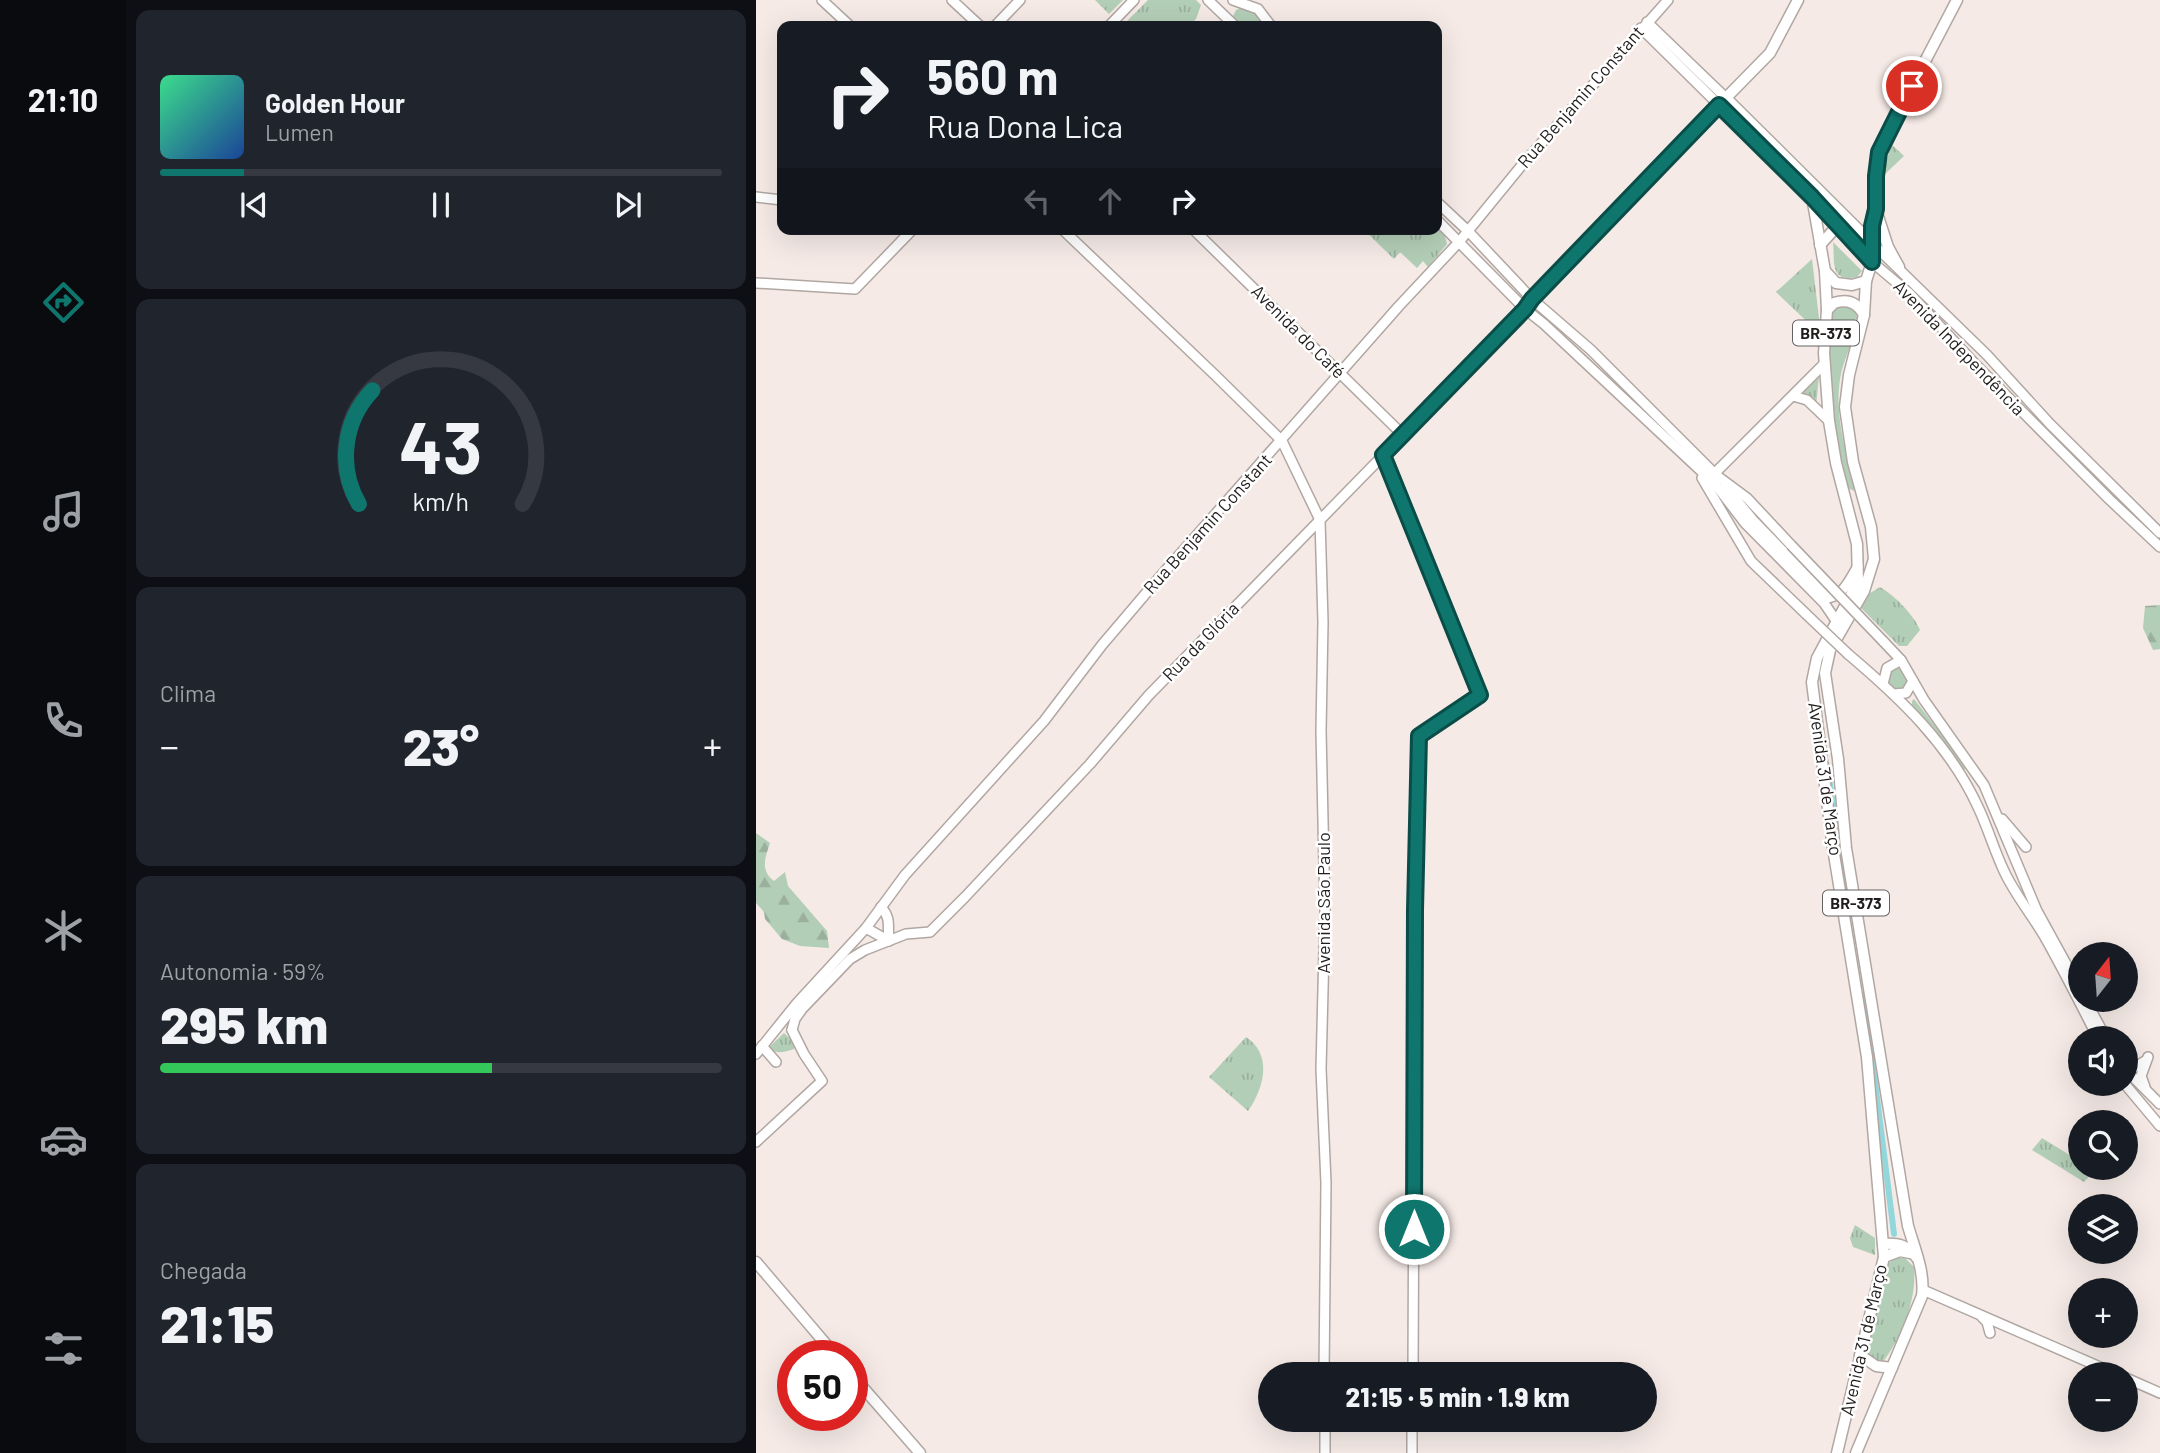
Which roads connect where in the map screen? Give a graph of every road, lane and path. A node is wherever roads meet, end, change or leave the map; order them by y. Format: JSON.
{"nodes":[{"id":1,"x":822,"y":0,"type":"edge"},
{"id":2,"x":952,"y":0,"type":"edge"},
{"id":3,"x":1020,"y":0,"type":"edge"},
{"id":4,"x":1135,"y":0,"type":"edge"},
{"id":5,"x":1208,"y":0,"type":"edge"},
{"id":6,"x":1233,"y":0,"type":"edge"},
{"id":7,"x":1668,"y":0,"type":"edge"},
{"id":8,"x":1798,"y":0,"type":"edge"},
{"id":9,"x":1957,"y":0,"type":"edge"},
{"id":10,"x":1247,"y":5,"type":"junction"},
{"id":11,"x":845,"y":21,"type":"edge"},
{"id":12,"x":975,"y":21,"type":"edge"},
{"id":13,"x":1000,"y":21,"type":"edge"},
{"id":14,"x":1114,"y":21,"type":"edge"},
{"id":15,"x":1230,"y":21,"type":"edge"},
{"id":16,"x":1233,"y":21,"type":"edge"},
{"id":17,"x":1268,"y":21,"type":"edge"},
{"id":18,"x":1644,"y":25,"type":"junction"},
{"id":19,"x":1723,"y":101,"type":"junction"},
{"id":20,"x":756,"y":197,"type":"edge"},
{"id":21,"x":1812,"y":197,"type":"junction"},
{"id":22,"x":777,"y":199,"type":"edge"},
{"id":23,"x":1442,"y":207,"type":"edge"},
{"id":24,"x":1876,"y":209,"type":"junction"},
{"id":25,"x":1442,"y":225,"type":"edge"},
{"id":26,"x":1838,"y":225,"type":"junction"},
{"id":27,"x":1468,"y":231,"type":"junction"},
{"id":28,"x":1862,"y":233,"type":"junction"},
{"id":29,"x":907,"y":235,"type":"edge"},
{"id":30,"x":1068,"y":235,"type":"edge"},
{"id":31,"x":1199,"y":235,"type":"edge"},
{"id":32,"x":1459,"y":243,"type":"junction"},
{"id":33,"x":1873,"y":244,"type":"junction"},
{"id":34,"x":1820,"y":245,"type":"junction"},
{"id":35,"x":1872,"y":262,"type":"junction"},
{"id":36,"x":1899,"y":267,"type":"junction"},
{"id":37,"x":1825,"y":271,"type":"junction"},
{"id":38,"x":1866,"y":281,"type":"junction"},
{"id":39,"x":756,"y":283,"type":"edge"},
{"id":40,"x":1532,"y":299,"type":"junction"},
{"id":41,"x":1525,"y":309,"type":"junction"},
{"id":42,"x":1827,"y":310,"type":"junction"},
{"id":43,"x":1864,"y":315,"type":"junction"},
{"id":44,"x":1825,"y":363,"type":"junction"},
{"id":45,"x":1339,"y":374,"type":"junction"},
{"id":46,"x":1793,"y":396,"type":"junction"},
{"id":47,"x":1829,"y":421,"type":"junction"},
{"id":48,"x":1403,"y":435,"type":"junction"},
{"id":49,"x":1282,"y":441,"type":"junction"},
{"id":50,"x":1383,"y":455,"type":"junction"},
{"id":51,"x":1689,"y":460,"type":"junction"},
{"id":52,"x":1715,"y":474,"type":"junction"},
{"id":53,"x":1320,"y":520,"type":"junction"},
{"id":54,"x":2160,"y":533,"type":"edge"},
{"id":55,"x":2160,"y":547,"type":"edge"},
{"id":56,"x":1858,"y":566,"type":"junction"},
{"id":57,"x":1837,"y":622,"type":"junction"},
{"id":58,"x":1901,"y":660,"type":"junction"},
{"id":59,"x":1912,"y":678,"type":"junction"},
{"id":60,"x":1883,"y":684,"type":"junction"},
{"id":61,"x":1893,"y":694,"type":"junction"},
{"id":62,"x":1998,"y":815,"type":"junction"},
{"id":63,"x":2026,"y":847,"type":"dead end"},
{"id":64,"x":2014,"y":860,"type":"junction"},
{"id":65,"x":2004,"y":871,"type":"junction"},
{"id":66,"x":881,"y":907,"type":"junction"},
{"id":67,"x":1859,"y":915,"type":"junction"},
{"id":68,"x":1846,"y":919,"type":"junction"},
{"id":69,"x":867,"y":930,"type":"junction"},
{"id":70,"x":889,"y":941,"type":"junction"},
{"id":71,"x":865,"y":950,"type":"junction"},
{"id":72,"x":2068,"y":967,"type":"edge"},
{"id":73,"x":2098,"y":1026,"type":"edge"},
{"id":74,"x":776,"y":1030,"type":"junction"},
{"id":75,"x":792,"y":1030,"type":"junction"},
{"id":76,"x":759,"y":1050,"type":"edge"},
{"id":77,"x":776,"y":1062,"type":"dead end"},
{"id":78,"x":2138,"y":1067,"type":"edge"},
{"id":79,"x":2138,"y":1083,"type":"edge"},
{"id":80,"x":2138,"y":1091,"type":"edge"},
{"id":81,"x":2148,"y":1093,"type":"junction"},
{"id":82,"x":2133,"y":1096,"type":"edge"},
{"id":83,"x":2160,"y":1104,"type":"edge"},
{"id":84,"x":2160,"y":1126,"type":"edge"},
{"id":85,"x":756,"y":1142,"type":"edge"},
{"id":86,"x":1883,"y":1244,"type":"junction"},
{"id":87,"x":1884,"y":1257,"type":"junction"},
{"id":88,"x":1917,"y":1258,"type":"junction"},
{"id":89,"x":756,"y":1262,"type":"edge"},
{"id":90,"x":1923,"y":1290,"type":"junction"},
{"id":91,"x":1979,"y":1315,"type":"junction"},
{"id":92,"x":1990,"y":1333,"type":"dead end"},
{"id":93,"x":822,"y":1340,"type":"edge"},
{"id":94,"x":1860,"y":1355,"type":"junction"},
{"id":95,"x":1324,"y":1362,"type":"edge"},
{"id":96,"x":1413,"y":1362,"type":"edge"},
{"id":97,"x":2089,"y":1362,"type":"edge"},
{"id":98,"x":1892,"y":1368,"type":"junction"},
{"id":99,"x":2138,"y":1383,"type":"edge"},
{"id":100,"x":868,"y":1393,"type":"edge"},
{"id":101,"x":2160,"y":1393,"type":"edge"},
{"id":102,"x":1325,"y":1432,"type":"edge"},
{"id":103,"x":1412,"y":1432,"type":"edge"},
{"id":104,"x":920,"y":1453,"type":"edge"},
{"id":105,"x":1325,"y":1453,"type":"edge"},
{"id":106,"x":1412,"y":1453,"type":"edge"},
{"id":107,"x":1837,"y":1453,"type":"edge"},
{"id":108,"x":1856,"y":1453,"type":"edge"}],
"edges":[{"from":1,"to":11,"type":"main road"},
{"from":2,"to":12,"type":"main road"},
{"from":3,"to":13,"type":"main road"},
{"from":4,"to":14,"type":"main road"},
{"from":5,"to":15,"type":"main road"},
{"from":6,"to":10,"type":"main road"},
{"from":7,"to":18,"type":"main road","name":"Rua Benjamin Constant"},
{"from":8,"to":19,"type":"main road"},
{"from":9,"to":24,"type":"main road","number":"BR-373"},
{"from":10,"to":16,"type":"main road"},
{"from":10,"to":17,"type":"main road"},
{"from":18,"to":19,"type":"main road","name":"Avenida Independência"},
{"from":18,"to":27,"type":"main road","name":"Rua Benjamin Constant"},
{"from":19,"to":21,"type":"main road","name":"Avenida Independência"},
{"from":19,"to":28,"type":"main road","name":"Avenida Independência"},
{"from":19,"to":40,"type":"main road","name":"Rua da Glória"},
{"from":20,"to":22,"type":"main road"},
{"from":21,"to":26,"type":"main road","name":"Avenida Independência"},
{"from":21,"to":34,"type":"main road","name":"Avenida 31 de Março","number":"BR-373"},
{"from":23,"to":27,"type":"main road"},
{"from":24,"to":33,"type":"main road","number":"BR-373"},
{"from":24,"to":36,"type":"main road"},
{"from":25,"to":32,"type":"main road"},
{"from":26,"to":28,"type":"main road"},
{"from":26,"to":34,"type":"main road"},
{"from":26,"to":35,"type":"main road","name":"Avenida Independência"},
{"from":27,"to":32,"type":"main road","name":"Rua Benjamin Constant"},
{"from":27,"to":40,"type":"main road"},
{"from":28,"to":33,"type":"main road","name":"Avenida Independência"},
{"from":29,"to":39,"type":"main road"},
{"from":30,"to":49,"type":"main road","name":"Avenida São Paulo"},
{"from":31,"to":45,"type":"main road","name":"Avenida do Café"},
{"from":32,"to":41,"type":"main road"},
{"from":32,"to":45,"type":"main road","name":"Rua Benjamin Constant"},
{"from":33,"to":35,"type":"main road","name":"Avenida 31 de Março","number":"BR-373"},
{"from":33,"to":36,"type":"main road","name":"Avenida Independência"},
{"from":34,"to":37,"type":"main road","name":"Avenida 31 de Março","number":"BR-373"},
{"from":35,"to":38,"type":"main road","name":"Avenida 31 de Março","number":"BR-373"},
{"from":35,"to":55,"type":"main road","name":"Avenida Independência"},
{"from":36,"to":54,"type":"main road","name":"Avenida Independência"},
{"from":37,"to":38,"type":"main road"},
{"from":37,"to":42,"type":"main road","name":"Avenida 31 de Março","number":"BR-373"},
{"from":38,"to":43,"type":"main road","name":"Avenida 31 de Março","number":"BR-373"},
{"from":40,"to":41,"type":"main road","name":"Rua da Glória"},
{"from":40,"to":52,"type":"main road"},
{"from":41,"to":48,"type":"main road","name":"Rua da Glória"},
{"from":41,"to":51,"type":"main road"},
{"from":42,"to":43,"type":"main road"},
{"from":42,"to":44,"type":"main road","name":"Avenida 31 de Março","number":"BR-373"},
{"from":43,"to":67,"type":"main road","name":"Avenida 31 de Março","number":"BR-373"},
{"from":44,"to":46,"type":"main road"},
{"from":44,"to":47,"type":"main road","name":"Avenida 31 de Março","number":"BR-373"},
{"from":45,"to":48,"type":"main road","name":"Avenida do Café"},
{"from":45,"to":49,"type":"main road","name":"Rua Benjamin Constant"},
{"from":46,"to":47,"type":"main road"},
{"from":46,"to":52,"type":"main road"},
{"from":47,"to":56,"type":"main road","name":"Avenida 31 de Março","number":"BR-373"},
{"from":48,"to":50,"type":"main road","name":"Rua da Glória"},
{"from":49,"to":53,"type":"main road","name":"Avenida São Paulo"},
{"from":49,"to":66,"type":"main road","name":"Rua Benjamin Constant"},
{"from":50,"to":53,"type":"main road","name":"Rua da Glória"},
{"from":50,"to":96,"type":"main road"},
{"from":51,"to":57,"type":"main road"},
{"from":51,"to":60,"type":"main road","bridge":true},
{"from":52,"to":56,"type":"main road"},
{"from":52,"to":58,"type":"main road","bridge":true},
{"from":53,"to":70,"type":"main road","name":"Rua da Glória"},
{"from":53,"to":95,"type":"main road","name":"Avenida São Paulo"},
{"from":56,"to":57,"type":"main road","name":"Avenida 31 de Março","number":"BR-373"},
{"from":57,"to":68,"type":"main road","name":"Avenida 31 de Março","number":"BR-373"},
{"from":58,"to":59,"type":"main road"},
{"from":58,"to":60,"type":"main road"},
{"from":59,"to":61,"type":"main road"},
{"from":59,"to":62,"type":"main road"},
{"from":60,"to":61,"type":"main road"},
{"from":61,"to":65,"type":"main road"},
{"from":62,"to":63,"type":"main road"},
{"from":62,"to":64,"type":"main road"},
{"from":64,"to":65,"type":"main road"},
{"from":64,"to":72,"type":"main road"},
{"from":65,"to":73,"type":"main road"},
{"from":66,"to":69,"type":"main road","name":"Rua Benjamin Constant"},
{"from":66,"to":70,"type":"main road"},
{"from":67,"to":68,"type":"main road"},
{"from":67,"to":88,"type":"main road","name":"Avenida 31 de Março","number":"BR-373"},
{"from":68,"to":86,"type":"main road","name":"Avenida 31 de Março","number":"BR-373"},
{"from":69,"to":70,"type":"main road"},
{"from":69,"to":71,"type":"main road"},
{"from":69,"to":74,"type":"main road","name":"Rua Benjamin Constant"},
{"from":70,"to":71,"type":"main road","name":"Rua da Glória"},
{"from":71,"to":75,"type":"main road"},
{"from":74,"to":75,"type":"main road"},
{"from":74,"to":76,"type":"main road","name":"Rua Benjamin Constant"},
{"from":75,"to":85,"type":"main road"},
{"from":76,"to":77,"type":"main road"},
{"from":78,"to":81,"type":"main road"},
{"from":79,"to":81,"type":"main road"},
{"from":80,"to":81,"type":"main road"},
{"from":81,"to":83,"type":"main road"},
{"from":82,"to":84,"type":"main road"},
{"from":86,"to":87,"type":"main road","name":"Avenida 31 de Março","number":"BR-373"},
{"from":86,"to":88,"type":"main road"},
{"from":87,"to":88,"type":"main road"},
{"from":87,"to":94,"type":"main road","name":"Avenida 31 de Março","number":"BR-373"},
{"from":88,"to":90,"type":"main road","name":"Avenida 31 de Março","number":"BR-373"},
{"from":89,"to":93,"type":"main road"},
{"from":90,"to":91,"type":"main road"},
{"from":90,"to":98,"type":"main road","name":"Avenida 31 de Março","number":"BR-373"},
{"from":91,"to":92,"type":"main road"},
{"from":91,"to":97,"type":"main road"},
{"from":94,"to":98,"type":"main road"},
{"from":94,"to":107,"type":"main road","name":"Avenida 31 de Março","number":"BR-373"},
{"from":98,"to":108,"type":"main road","name":"Avenida 31 de Março","number":"BR-373"},
{"from":99,"to":101,"type":"main road"},
{"from":100,"to":104,"type":"main road"},
{"from":102,"to":105,"type":"main road"},
{"from":103,"to":106,"type":"main road"}]}
